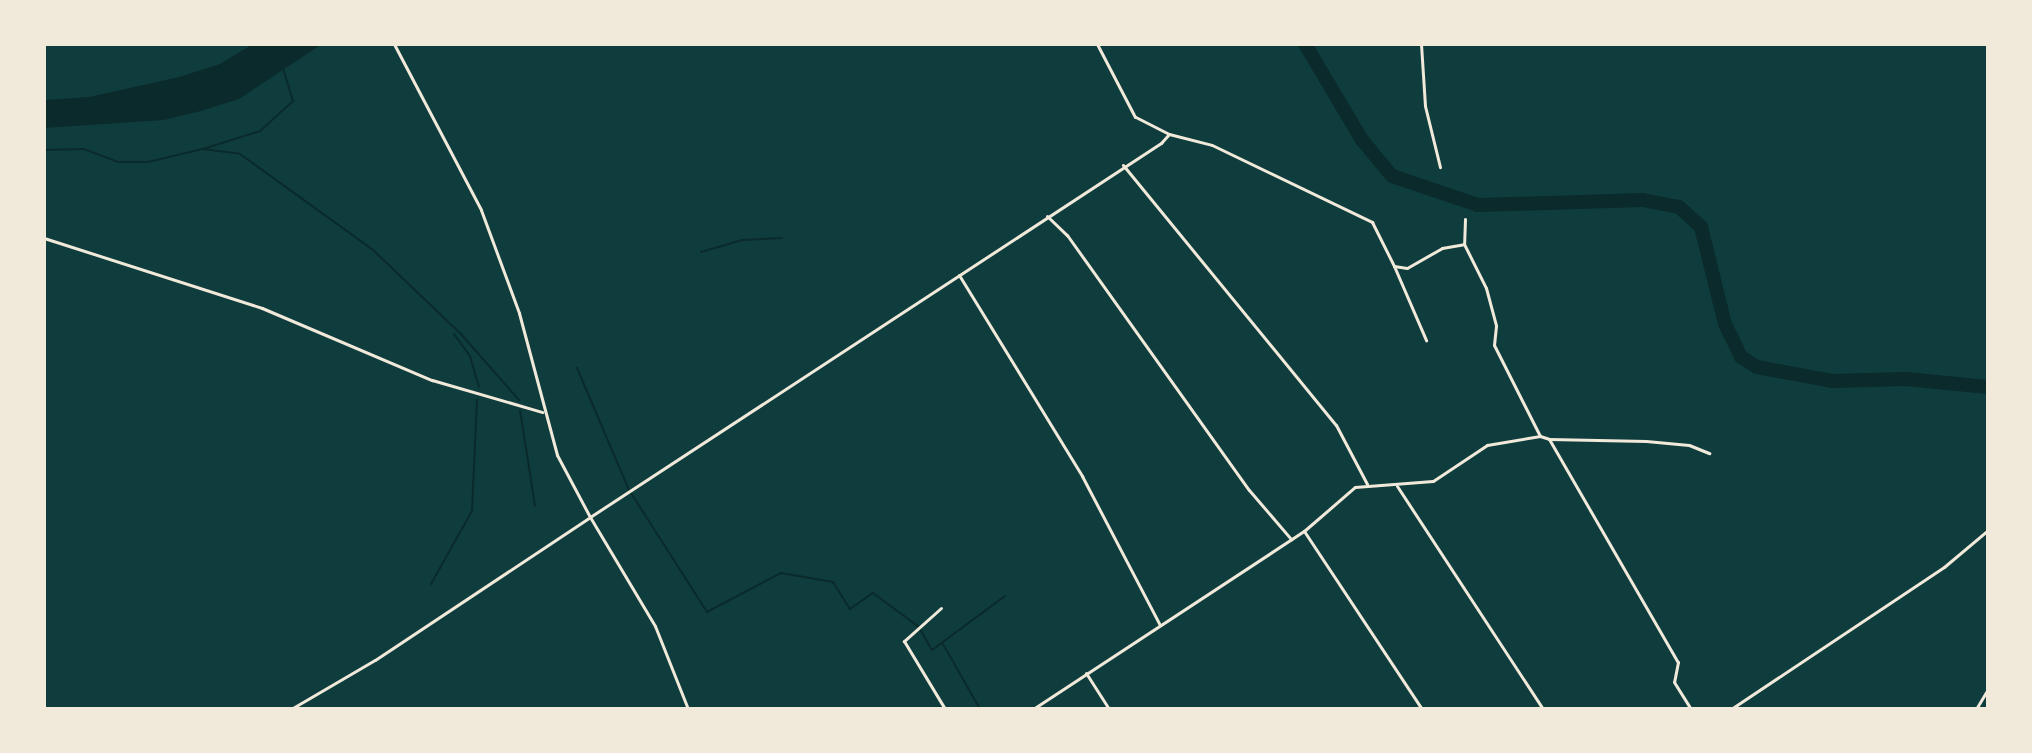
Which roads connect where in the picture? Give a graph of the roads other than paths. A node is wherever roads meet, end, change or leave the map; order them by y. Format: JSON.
{"nodes":[{"id":1,"x":394,"y":44,"type":"edge"},
{"id":2,"x":1097,"y":44,"type":"edge"},
{"id":3,"x":1421,"y":44,"type":"edge"},
{"id":4,"x":1169,"y":134,"type":"junction"},
{"id":5,"x":1123,"y":165,"type":"junction"},
{"id":6,"x":1440,"y":167,"type":"dead end"},
{"id":7,"x":1047,"y":216,"type":"junction"},
{"id":8,"x":1465,"y":219,"type":"dead end"},
{"id":9,"x":44,"y":238,"type":"edge"},
{"id":10,"x":1464,"y":244,"type":"junction"},
{"id":11,"x":1394,"y":266,"type":"junction"},
{"id":12,"x":958,"y":274,"type":"junction"},
{"id":13,"x":1426,"y":340,"type":"dead end"},
{"id":14,"x":543,"y":413,"type":"junction"},
{"id":15,"x":1540,"y":436,"type":"junction"},
{"id":16,"x":1549,"y":439,"type":"junction"},
{"id":17,"x":1709,"y":453,"type":"dead end"},
{"id":18,"x":1367,"y":484,"type":"junction"},
{"id":19,"x":1397,"y":486,"type":"junction"},
{"id":20,"x":590,"y":517,"type":"junction"},
{"id":21,"x":1988,"y":530,"type":"edge"},
{"id":22,"x":1304,"y":531,"type":"junction"},
{"id":23,"x":1291,"y":539,"type":"junction"},
{"id":24,"x":941,"y":608,"type":"dead end"},
{"id":25,"x":1160,"y":625,"type":"junction"},
{"id":26,"x":1086,"y":673,"type":"junction"},
{"id":27,"x":1988,"y":689,"type":"edge"},
{"id":28,"x":291,"y":709,"type":"edge"},
{"id":29,"x":688,"y":709,"type":"edge"},
{"id":30,"x":945,"y":709,"type":"edge"},
{"id":31,"x":1033,"y":709,"type":"edge"},
{"id":32,"x":1109,"y":709,"type":"edge"},
{"id":33,"x":1422,"y":709,"type":"edge"},
{"id":34,"x":1543,"y":709,"type":"edge"},
{"id":35,"x":1691,"y":709,"type":"edge"},
{"id":36,"x":1731,"y":709,"type":"edge"},
{"id":37,"x":1976,"y":709,"type":"edge"}],
"edges":[{"from":1,"to":14,"type":"street"},
{"from":2,"to":4,"type":"street"},
{"from":3,"to":6,"type":"street"},
{"from":4,"to":5,"type":"street"},
{"from":4,"to":11,"type":"street"},
{"from":5,"to":7,"type":"street"},
{"from":5,"to":18,"type":"street"},
{"from":7,"to":12,"type":"street"},
{"from":7,"to":23,"type":"street"},
{"from":8,"to":10,"type":"street"},
{"from":9,"to":14,"type":"street"},
{"from":10,"to":11,"type":"street"},
{"from":10,"to":15,"type":"street"},
{"from":11,"to":13,"type":"street"},
{"from":12,"to":20,"type":"street"},
{"from":12,"to":25,"type":"street"},
{"from":14,"to":20,"type":"street"},
{"from":15,"to":16,"type":"street"},
{"from":15,"to":19,"type":"street"},
{"from":16,"to":17,"type":"street"},
{"from":16,"to":35,"type":"street"},
{"from":18,"to":19,"type":"street"},
{"from":18,"to":22,"type":"street"},
{"from":19,"to":34,"type":"street"},
{"from":20,"to":28,"type":"street"},
{"from":20,"to":29,"type":"street"},
{"from":21,"to":36,"type":"street"},
{"from":22,"to":23,"type":"street"},
{"from":22,"to":33,"type":"street"},
{"from":23,"to":25,"type":"street"},
{"from":24,"to":30,"type":"street"},
{"from":25,"to":26,"type":"street"},
{"from":26,"to":31,"type":"street"},
{"from":26,"to":32,"type":"street"},
{"from":27,"to":37,"type":"street"}]}
